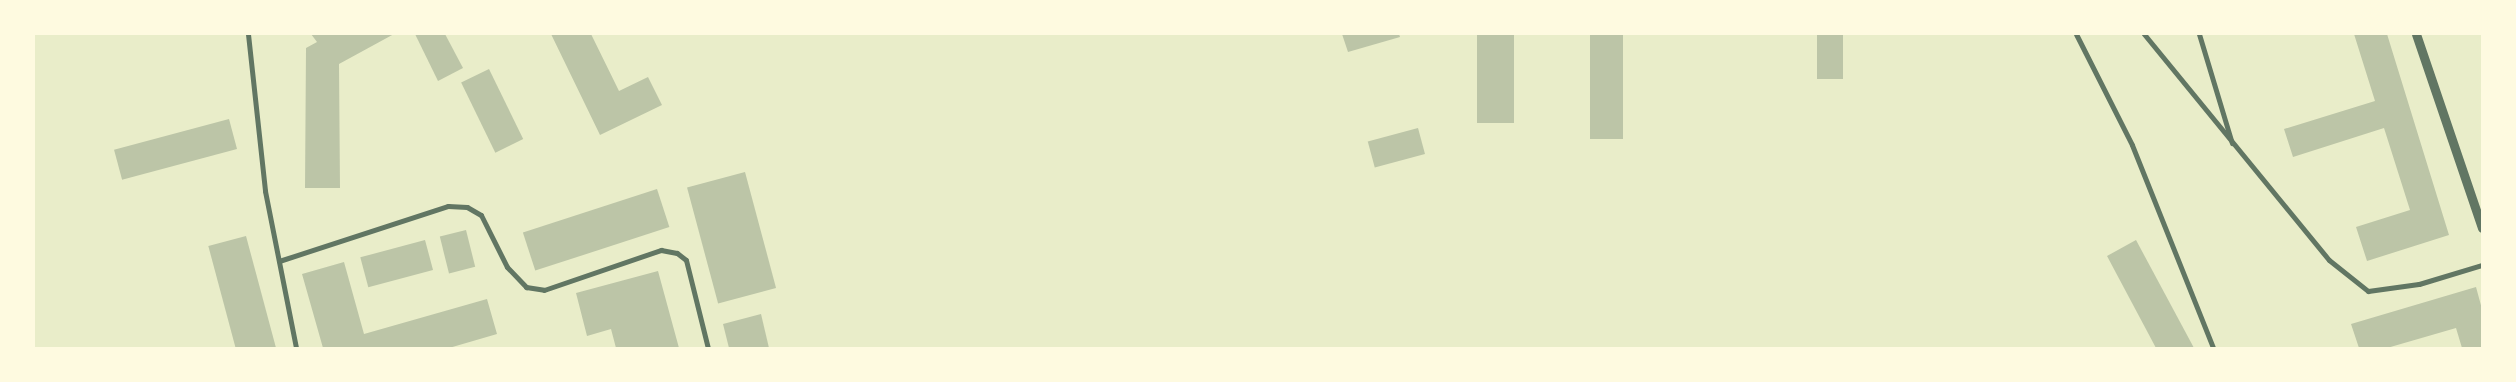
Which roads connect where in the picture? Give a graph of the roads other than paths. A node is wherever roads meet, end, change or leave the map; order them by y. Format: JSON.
{"nodes":[{"id":1,"x":248,"y":34,"type":"edge"},
{"id":2,"x":2076,"y":34,"type":"edge"},
{"id":3,"x":2144,"y":34,"type":"edge"},
{"id":4,"x":2199,"y":34,"type":"edge"},
{"id":5,"x":2416,"y":34,"type":"edge"},
{"id":6,"x":2233,"y":146,"type":"junction"},
{"id":7,"x":2482,"y":228,"type":"edge"},
{"id":8,"x":279,"y":261,"type":"junction"},
{"id":9,"x":2482,"y":265,"type":"edge"},
{"id":10,"x":296,"y":348,"type":"edge"},
{"id":11,"x":708,"y":348,"type":"edge"},
{"id":12,"x":2213,"y":348,"type":"edge"}],
"edges":[{"from":1,"to":8,"type":"street"},
{"from":2,"to":12,"type":"street"},
{"from":3,"to":6,"type":"street"},
{"from":4,"to":6,"type":"street"},
{"from":5,"to":7,"type":"street"},
{"from":6,"to":9,"type":"street"},
{"from":8,"to":10,"type":"street"},
{"from":8,"to":11,"type":"street"}]}
